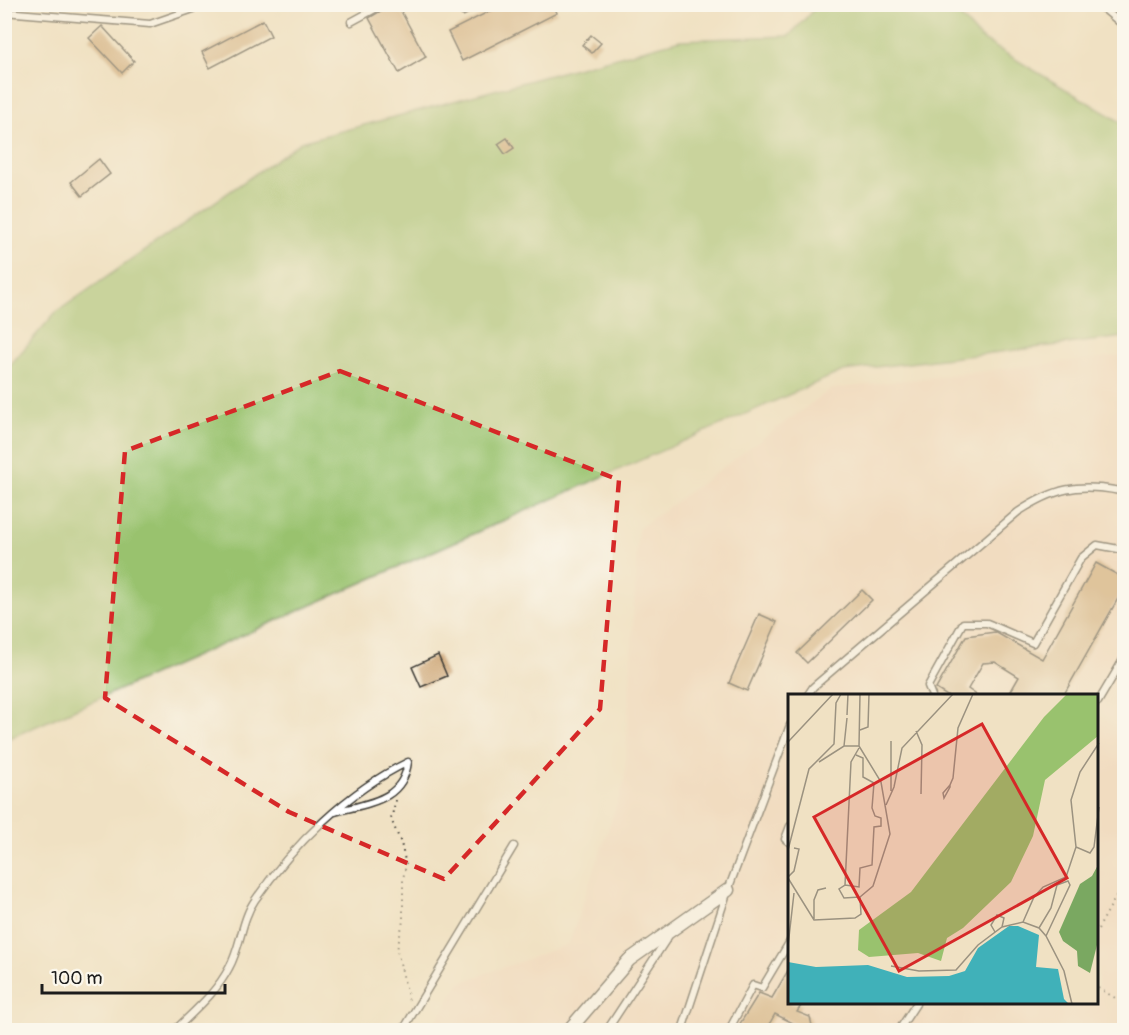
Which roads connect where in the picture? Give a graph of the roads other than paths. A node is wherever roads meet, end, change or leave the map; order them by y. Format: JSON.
{"nodes":[{"id":1,"x":208,"y":4,"type":"edge"},
{"id":2,"x":384,"y":4,"type":"edge"},
{"id":3,"x":454,"y":4,"type":"edge"},
{"id":4,"x":479,"y":4,"type":"edge"},
{"id":5,"x":1098,"y":4,"type":"edge"},
{"id":6,"x":4,"y":12,"type":"edge"},
{"id":7,"x":351,"y":22,"type":"dead end"},
{"id":8,"x":1125,"y":26,"type":"edge"},
{"id":9,"x":1125,"y":483,"type":"edge"},
{"id":10,"x":1122,"y":492,"type":"edge"},
{"id":11,"x":1125,"y":550,"type":"edge"},
{"id":12,"x":1125,"y":658,"type":"edge"},
{"id":13,"x":808,"y":694,"type":"edge"},
{"id":14,"x":931,"y":694,"type":"edge"},
{"id":15,"x":1099,"y":700,"type":"edge"},
{"id":16,"x":788,"y":730,"type":"edge"},
{"id":17,"x":335,"y":812,"type":"junction"},
{"id":18,"x":514,"y":846,"type":"dead end"},
{"id":19,"x":728,"y":890,"type":"junction"},
{"id":20,"x":673,"y":929,"type":"junction"},
{"id":21,"x":788,"y":944,"type":"edge"},
{"id":22,"x":915,"y":1005,"type":"edge"},
{"id":23,"x":175,"y":1030,"type":"edge"},
{"id":24,"x":403,"y":1030,"type":"edge"},
{"id":25,"x":569,"y":1030,"type":"edge"},
{"id":26,"x":607,"y":1030,"type":"edge"},
{"id":27,"x":682,"y":1030,"type":"edge"},
{"id":28,"x":729,"y":1030,"type":"edge"},
{"id":29,"x":899,"y":1030,"type":"edge"}],
"edges":[{"from":1,"to":6,"type":"lane"},
{"from":2,"to":7,"type":"lane"},
{"from":3,"to":4,"type":"lane"},
{"from":5,"to":8,"type":"lane"},
{"from":9,"to":10,"type":"lane"},
{"from":10,"to":13,"type":"lane"},
{"from":11,"to":14,"type":"lane"},
{"from":12,"to":15,"type":"lane"},
{"from":16,"to":19,"type":"lane"},
{"from":17,"to":17,"type":"lane"},
{"from":17,"to":23,"type":"lane"},
{"from":18,"to":24,"type":"lane"},
{"from":19,"to":20,"type":"street"},
{"from":19,"to":27,"type":"lane"},
{"from":20,"to":25,"type":"street"},
{"from":20,"to":26,"type":"lane"},
{"from":21,"to":28,"type":"lane"},
{"from":22,"to":29,"type":"lane"}]}
